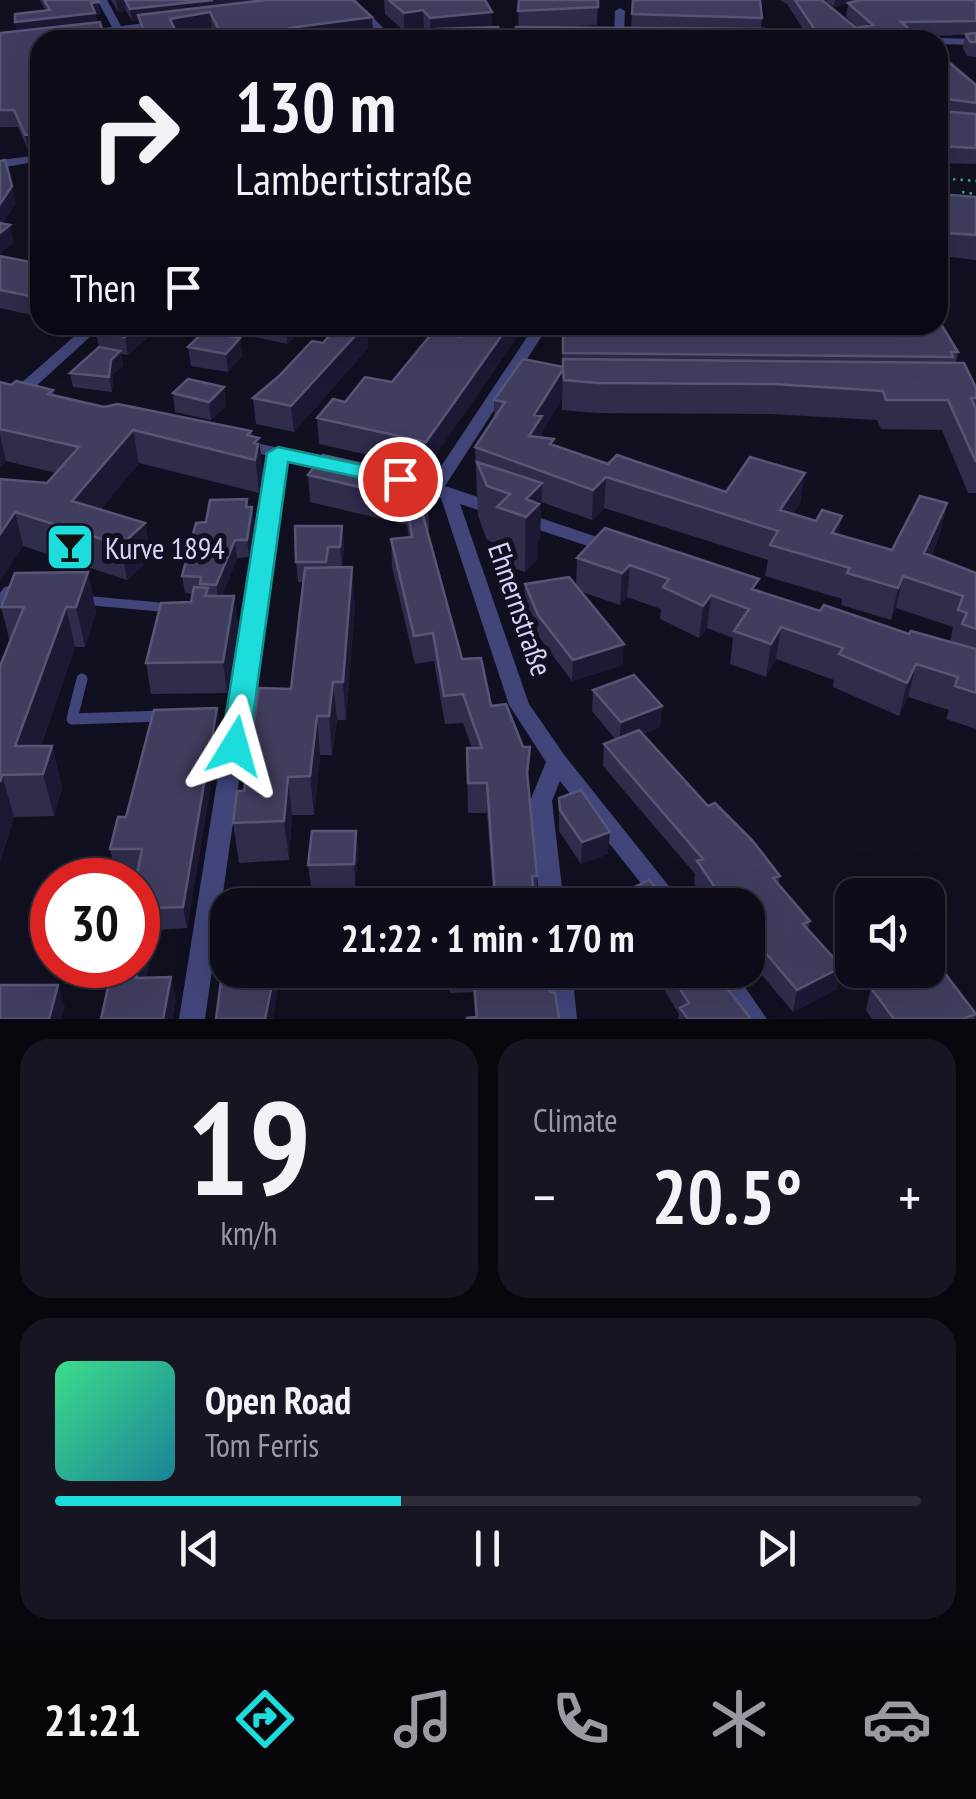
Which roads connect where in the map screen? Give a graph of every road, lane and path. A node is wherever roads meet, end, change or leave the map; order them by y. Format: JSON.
{"nodes":[{"id":1,"x":102,"y":0,"type":"edge"},
{"id":2,"x":351,"y":0,"type":"edge"},
{"id":3,"x":332,"y":3,"type":"edge"},
{"id":4,"x":620,"y":11,"type":"dead end"},
{"id":5,"x":178,"y":22,"type":"edge"},
{"id":6,"x":119,"y":30,"type":"edge"},
{"id":7,"x":140,"y":30,"type":"edge"},
{"id":8,"x":380,"y":30,"type":"edge"},
{"id":9,"x":619,"y":30,"type":"edge"},
{"id":10,"x":948,"y":41,"type":"edge"},
{"id":11,"x":976,"y":42,"type":"edge"},
{"id":12,"x":30,"y":160,"type":"edge"},
{"id":13,"x":0,"y":164,"type":"edge"},
{"id":14,"x":948,"y":179,"type":"edge"},
{"id":15,"x":976,"y":181,"type":"edge"},
{"id":16,"x":962,"y":192,"type":"edge"},
{"id":17,"x":976,"y":194,"type":"edge"},
{"id":18,"x":85,"y":335,"type":"edge"},
{"id":19,"x":536,"y":335,"type":"edge"},
{"id":20,"x":508,"y":379,"type":"junction"},
{"id":21,"x":528,"y":379,"type":"edge"},
{"id":22,"x":17,"y":395,"type":"edge"},
{"id":23,"x":224,"y":441,"type":"edge"},
{"id":24,"x":278,"y":453,"type":"junction"},
{"id":25,"x":441,"y":489,"type":"junction"},
{"id":26,"x":631,"y":555,"type":"edge"},
{"id":27,"x":24,"y":593,"type":"edge"},
{"id":28,"x":76,"y":599,"type":"edge"},
{"id":29,"x":0,"y":600,"type":"edge"},
{"id":30,"x":184,"y":610,"type":"edge"},
{"id":31,"x":82,"y":679,"type":"dead end"},
{"id":32,"x":170,"y":716,"type":"edge"},
{"id":33,"x":556,"y":762,"type":"junction"},
{"id":34,"x":550,"y":888,"type":"edge"},
{"id":35,"x":658,"y":888,"type":"edge"},
{"id":36,"x":561,"y":988,"type":"edge"},
{"id":37,"x":732,"y":988,"type":"edge"},
{"id":38,"x":192,"y":1019,"type":"edge"},
{"id":39,"x":564,"y":1019,"type":"edge"},
{"id":40,"x":754,"y":1019,"type":"edge"}],
"edges":[{"from":1,"to":6,"type":"street"},
{"from":2,"to":3,"type":"street"},
{"from":2,"to":8,"type":"street"},
{"from":4,"to":9,"type":"street"},
{"from":5,"to":7,"type":"street"},
{"from":10,"to":11,"type":"street"},
{"from":12,"to":13,"type":"street"},
{"from":14,"to":15,"type":"path"},
{"from":16,"to":17,"type":"path"},
{"from":18,"to":22,"type":"street"},
{"from":19,"to":20,"type":"street"},
{"from":20,"to":21,"type":"street"},
{"from":20,"to":25,"type":"street"},
{"from":23,"to":24,"type":"street"},
{"from":24,"to":25,"type":"street"},
{"from":24,"to":38,"type":"street"},
{"from":25,"to":26,"type":"street"},
{"from":25,"to":33,"type":"street","name":"Ehnernstraße"},
{"from":27,"to":29,"type":"lane"},
{"from":28,"to":30,"type":"lane"},
{"from":31,"to":32,"type":"lane"},
{"from":33,"to":34,"type":"street"},
{"from":33,"to":35,"type":"street","name":"Ehnernstraße"},
{"from":36,"to":39,"type":"street"},
{"from":37,"to":40,"type":"street"}]}
